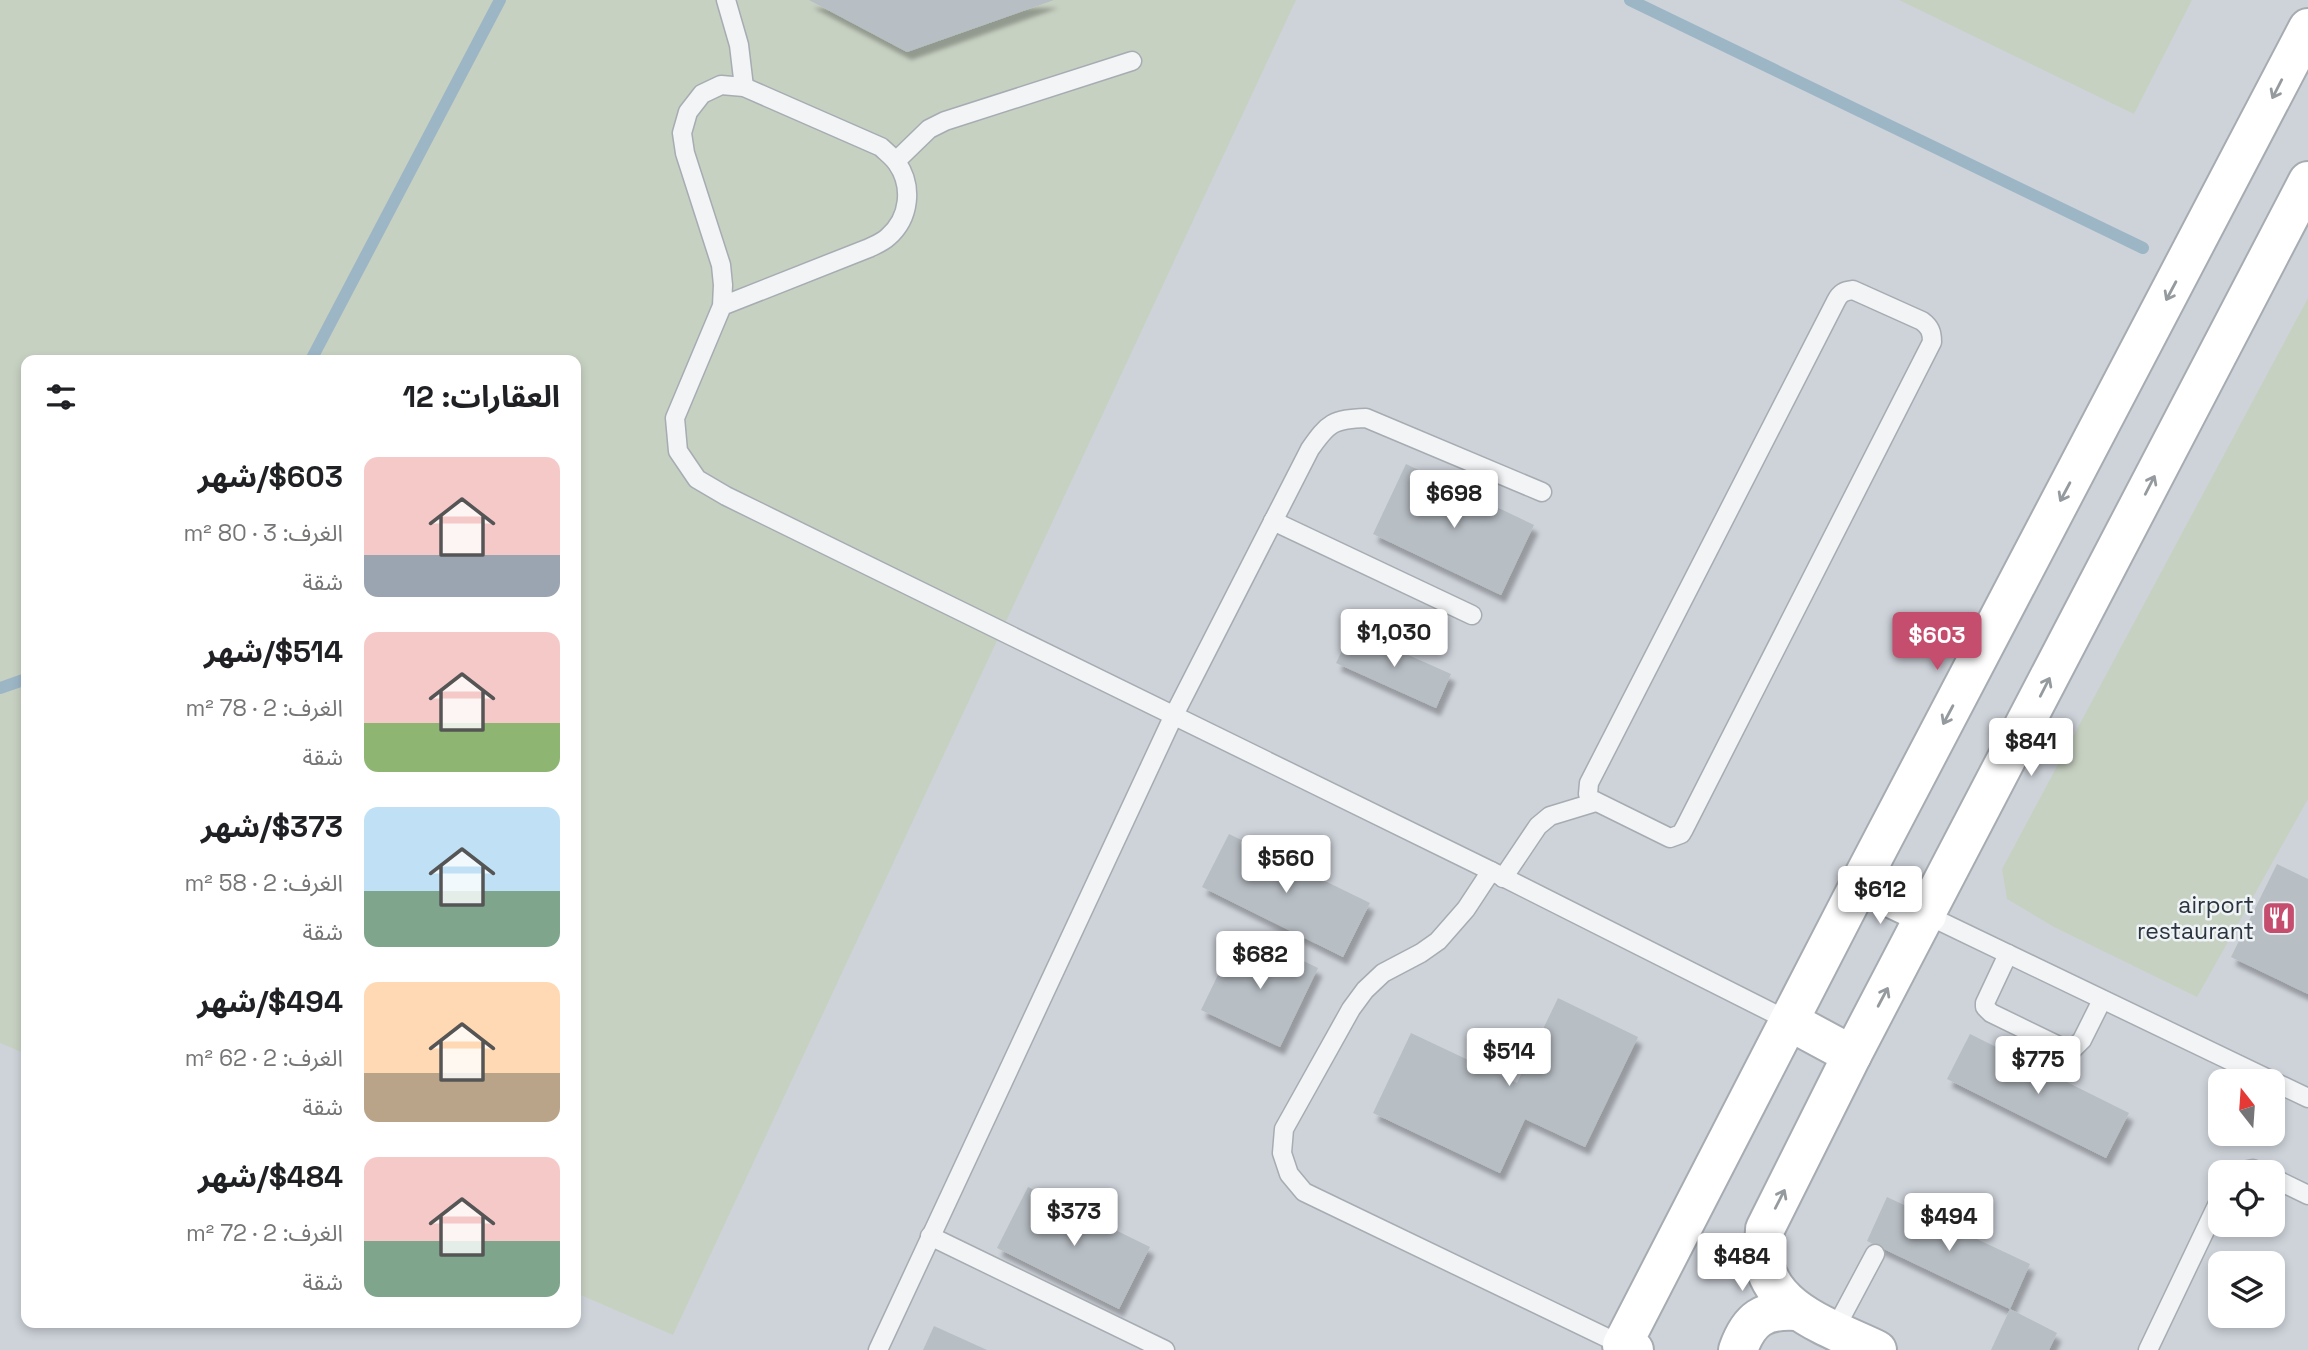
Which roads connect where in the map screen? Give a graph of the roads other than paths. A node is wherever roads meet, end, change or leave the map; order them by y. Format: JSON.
{"nodes":[{"id":1,"x":726,"y":0,"type":"edge"},
{"id":2,"x":2308,"y":28,"type":"edge"},
{"id":3,"x":1132,"y":61,"type":"dead end"},
{"id":4,"x":744,"y":87,"type":"junction"},
{"id":5,"x":896,"y":161,"type":"junction"},
{"id":6,"x":2308,"y":181,"type":"edge"},
{"id":7,"x":722,"y":306,"type":"junction"},
{"id":8,"x":1542,"y":492,"type":"dead end"},
{"id":9,"x":1272,"y":521,"type":"junction"},
{"id":10,"x":1472,"y":615,"type":"dead end"},
{"id":11,"x":1173,"y":717,"type":"junction"},
{"id":12,"x":1596,"y":802,"type":"junction"},
{"id":13,"x":1497,"y":875,"type":"junction"},
{"id":14,"x":1860,"y":883,"type":"junction"},
{"id":15,"x":1927,"y":915,"type":"junction"},
{"id":16,"x":2008,"y":954,"type":"junction"},
{"id":17,"x":2102,"y":1000,"type":"junction"},
{"id":18,"x":1789,"y":1021,"type":"junction"},
{"id":19,"x":1852,"y":1055,"type":"junction"},
{"id":20,"x":2308,"y":1098,"type":"edge"},
{"id":21,"x":2285,"y":1184,"type":"edge"},
{"id":22,"x":2308,"y":1195,"type":"edge"},
{"id":23,"x":2208,"y":1225,"type":"edge"},
{"id":24,"x":930,"y":1236,"type":"junction"},
{"id":25,"x":1875,"y":1254,"type":"dead end"},
{"id":26,"x":1797,"y":1311,"type":"junction"},
{"id":27,"x":1835,"y":1329,"type":"junction"},
{"id":28,"x":1628,"y":1348,"type":"edge"},
{"id":29,"x":878,"y":1350,"type":"edge"},
{"id":30,"x":1165,"y":1350,"type":"edge"},
{"id":31,"x":1738,"y":1350,"type":"edge"},
{"id":32,"x":1877,"y":1350,"type":"edge"},
{"id":33,"x":2148,"y":1350,"type":"edge"}],
"edges":[{"from":1,"to":4,"type":"lane"},
{"from":2,"to":14,"type":"street","one_way":true},
{"from":3,"to":5,"type":"lane"},
{"from":4,"to":5,"type":"lane"},
{"from":4,"to":7,"type":"lane"},
{"from":5,"to":7,"type":"lane"},
{"from":15,"to":6,"type":"street","one_way":true},
{"from":7,"to":11,"type":"lane"},
{"from":8,"to":9,"type":"lane"},
{"from":9,"to":10,"type":"lane"},
{"from":9,"to":11,"type":"lane"},
{"from":11,"to":13,"type":"lane"},
{"from":11,"to":24,"type":"lane"},
{"from":12,"to":12,"type":"lane"},
{"from":12,"to":13,"type":"lane"},
{"from":13,"to":18,"type":"lane"},
{"from":13,"to":28,"type":"lane"},
{"from":14,"to":15,"type":"street"},
{"from":14,"to":18,"type":"street"},
{"from":15,"to":16,"type":"lane"},
{"from":19,"to":15,"type":"street","one_way":true},
{"from":16,"to":17,"type":"lane"},
{"from":16,"to":17,"type":"lane"},
{"from":17,"to":20,"type":"lane"},
{"from":18,"to":19,"type":"street"},
{"from":18,"to":28,"type":"street"},
{"from":26,"to":19,"type":"street","one_way":true},
{"from":21,"to":22,"type":"lane"},
{"from":23,"to":33,"type":"lane"},
{"from":24,"to":29,"type":"lane"},
{"from":24,"to":30,"type":"lane"},
{"from":25,"to":27,"type":"lane"},
{"from":26,"to":27,"type":"street"},
{"from":26,"to":31,"type":"street"},
{"from":27,"to":32,"type":"street"}]}
